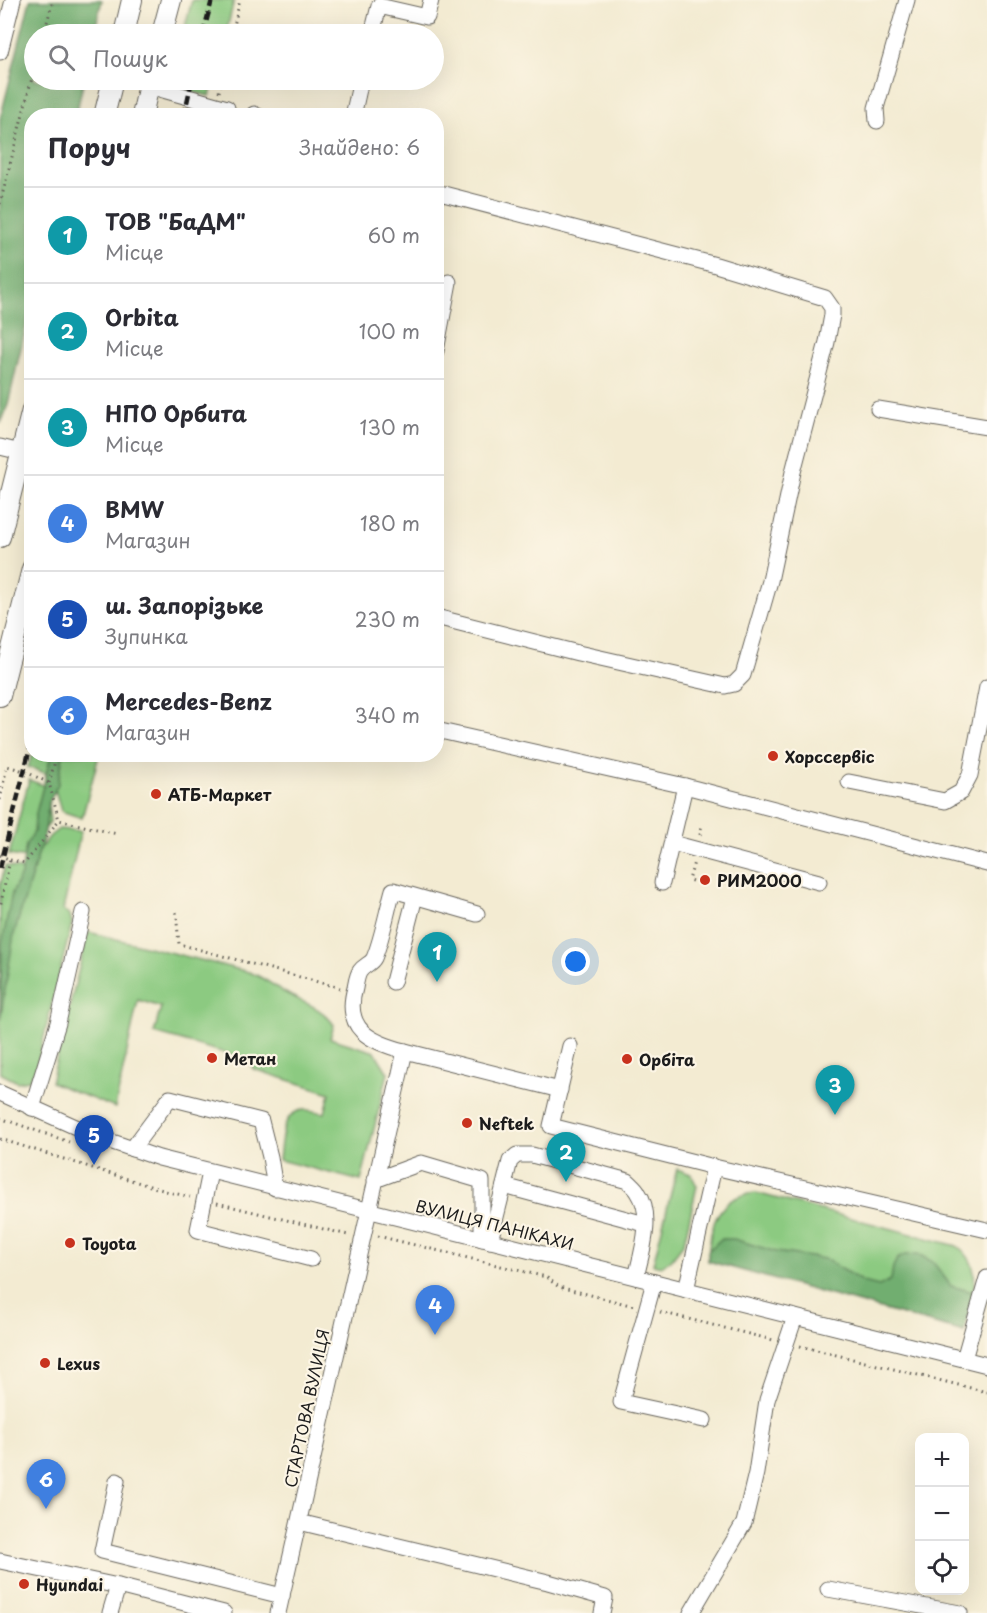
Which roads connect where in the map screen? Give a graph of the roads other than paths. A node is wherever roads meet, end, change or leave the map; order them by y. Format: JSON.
{"nodes":[{"id":1,"x":132,"y":0,"type":"edge"},
{"id":2,"x":171,"y":0,"type":"edge"},
{"id":3,"x":431,"y":0,"type":"edge"},
{"id":4,"x":907,"y":0,"type":"edge"},
{"id":5,"x":7,"y":8,"type":"edge"},
{"id":6,"x":126,"y":24,"type":"edge"},
{"id":7,"x":165,"y":24,"type":"edge"},
{"id":8,"x":374,"y":24,"type":"edge"},
{"id":9,"x":0,"y":52,"type":"edge"},
{"id":10,"x":110,"y":90,"type":"edge"},
{"id":11,"x":147,"y":90,"type":"edge"},
{"id":12,"x":171,"y":90,"type":"edge"},
{"id":13,"x":359,"y":90,"type":"edge"},
{"id":14,"x":106,"y":108,"type":"edge"},
{"id":15,"x":143,"y":108,"type":"edge"},
{"id":16,"x":227,"y":108,"type":"dead end"},
{"id":17,"x":355,"y":108,"type":"edge"},
{"id":18,"x":877,"y":121,"type":"dead end"},
{"id":19,"x":444,"y":194,"type":"edge"},
{"id":20,"x":449,"y":282,"type":"dead end"},
{"id":21,"x":444,"y":309,"type":"edge"},
{"id":22,"x":878,"y":409,"type":"dead end"},
{"id":23,"x":987,"y":427,"type":"edge"},
{"id":24,"x":24,"y":441,"type":"edge"},
{"id":25,"x":0,"y":447,"type":"edge"},
{"id":26,"x":21,"y":452,"type":"junction"},
{"id":27,"x":0,"y":537,"type":"edge"},
{"id":28,"x":444,"y":619,"type":"edge"},
{"id":29,"x":24,"y":630,"type":"edge"},
{"id":30,"x":987,"y":687,"type":"edge"},
{"id":31,"x":0,"y":696,"type":"edge"},
{"id":32,"x":444,"y":732,"type":"edge"},
{"id":33,"x":849,"y":782,"type":"dead end"},
{"id":34,"x":686,"y":786,"type":"junction"},
{"id":35,"x":672,"y":843,"type":"junction"},
{"id":36,"x":987,"y":864,"type":"edge"},
{"id":37,"x":819,"y":882,"type":"dead end"},
{"id":38,"x":662,"y":883,"type":"dead end"},
{"id":39,"x":415,"y":897,"type":"junction"},
{"id":40,"x":83,"y":912,"type":"dead end"},
{"id":41,"x":477,"y":914,"type":"dead end"},
{"id":42,"x":393,"y":982,"type":"dead end"},
{"id":43,"x":570,"y":1046,"type":"dead end"},
{"id":44,"x":405,"y":1051,"type":"junction"},
{"id":45,"x":560,"y":1090,"type":"junction"},
{"id":46,"x":1,"y":1095,"type":"edge"},
{"id":47,"x":32,"y":1108,"type":"junction"},
{"id":48,"x":132,"y":1149,"type":"junction"},
{"id":49,"x":714,"y":1167,"type":"junction"},
{"id":50,"x":210,"y":1172,"type":"junction"},
{"id":51,"x":375,"y":1180,"type":"junction"},
{"id":52,"x":504,"y":1186,"type":"junction"},
{"id":53,"x":275,"y":1188,"type":"junction"},
{"id":54,"x":367,"y":1210,"type":"junction"},
{"id":55,"x":645,"y":1224,"type":"junction"},
{"id":56,"x":987,"y":1230,"type":"edge"},
{"id":57,"x":486,"y":1240,"type":"junction"},
{"id":58,"x":311,"y":1259,"type":"dead end"},
{"id":59,"x":636,"y":1277,"type":"junction"},
{"id":60,"x":987,"y":1278,"type":"edge"},
{"id":61,"x":654,"y":1282,"type":"junction"},
{"id":62,"x":686,"y":1290,"type":"junction"},
{"id":63,"x":795,"y":1317,"type":"junction"},
{"id":64,"x":964,"y":1359,"type":"junction"},
{"id":65,"x":987,"y":1365,"type":"edge"},
{"id":66,"x":704,"y":1420,"type":"dead end"},
{"id":67,"x":117,"y":1481,"type":"dead end"},
{"id":68,"x":299,"y":1522,"type":"junction"},
{"id":69,"x":0,"y":1561,"type":"edge"},
{"id":70,"x":117,"y":1586,"type":"junction"},
{"id":71,"x":828,"y":1588,"type":"dead end"},
{"id":72,"x":282,"y":1596,"type":"junction"},
{"id":73,"x":110,"y":1613,"type":"edge"},
{"id":74,"x":224,"y":1613,"type":"edge"},
{"id":75,"x":278,"y":1613,"type":"edge"},
{"id":76,"x":602,"y":1613,"type":"edge"},
{"id":77,"x":691,"y":1613,"type":"edge"},
{"id":78,"x":960,"y":1613,"type":"edge"}],
"edges":[{"from":1,"to":6,"type":"main road"},
{"from":2,"to":7,"type":"main road"},
{"from":3,"to":8,"type":"street"},
{"from":4,"to":18,"type":"street"},
{"from":5,"to":9,"type":"street"},
{"from":10,"to":14,"type":"main road"},
{"from":11,"to":15,"type":"main road"},
{"from":12,"to":16,"type":"street"},
{"from":13,"to":17,"type":"street"},
{"from":19,"to":28,"type":"street"},
{"from":20,"to":21,"type":"street"},
{"from":22,"to":23,"type":"street"},
{"from":24,"to":26,"type":"main road"},
{"from":25,"to":26,"type":"street"},
{"from":26,"to":27,"type":"main road"},
{"from":29,"to":31,"type":"main road"},
{"from":30,"to":33,"type":"street"},
{"from":32,"to":34,"type":"street"},
{"from":34,"to":35,"type":"street"},
{"from":34,"to":36,"type":"street"},
{"from":35,"to":37,"type":"street"},
{"from":35,"to":38,"type":"street"},
{"from":39,"to":41,"type":"street"},
{"from":39,"to":42,"type":"street"},
{"from":39,"to":44,"type":"street"},
{"from":40,"to":47,"type":"street"},
{"from":43,"to":45,"type":"street"},
{"from":44,"to":45,"type":"street"},
{"from":44,"to":51,"type":"street","name":"СТАРТОВА ВУЛИЦЯ"},
{"from":45,"to":49,"type":"street"},
{"from":46,"to":47,"type":"street","name":"ВУЛИЦЯ ПАНІКАХИ"},
{"from":47,"to":48,"type":"street","name":"ВУЛИЦЯ ПАНІКАХИ"},
{"from":48,"to":50,"type":"street","name":"ВУЛИЦЯ ПАНІКАХИ"},
{"from":48,"to":53,"type":"street"},
{"from":49,"to":56,"type":"street"},
{"from":49,"to":62,"type":"street"},
{"from":50,"to":53,"type":"street","name":"ВУЛИЦЯ ПАНІКАХИ"},
{"from":50,"to":58,"type":"street"},
{"from":51,"to":54,"type":"street","name":"СТАРТОВА ВУЛИЦЯ"},
{"from":51,"to":57,"type":"street"},
{"from":52,"to":55,"type":"street"},
{"from":52,"to":55,"type":"street"},
{"from":52,"to":57,"type":"street"},
{"from":53,"to":54,"type":"street","name":"ВУЛИЦЯ ПАНІКАХИ"},
{"from":54,"to":57,"type":"street","name":"ВУЛИЦЯ ПАНІКАХИ"},
{"from":54,"to":68,"type":"street","name":"СТАРТОВА ВУЛИЦЯ"},
{"from":55,"to":59,"type":"street"},
{"from":57,"to":59,"type":"street","name":"ВУЛИЦЯ ПАНІКАХИ"},
{"from":59,"to":61,"type":"street","name":"ВУЛИЦЯ ПАНІКАХИ"},
{"from":60,"to":64,"type":"street"},
{"from":61,"to":62,"type":"street","name":"ВУЛИЦЯ ПАНІКАХИ"},
{"from":61,"to":66,"type":"street"},
{"from":62,"to":63,"type":"street","name":"ВУЛИЦЯ ПАНІКАХИ"},
{"from":63,"to":64,"type":"street","name":"ВУЛИЦЯ ПАНІКАХИ"},
{"from":63,"to":77,"type":"street"},
{"from":64,"to":65,"type":"street","name":"ВУЛИЦЯ ПАНІКАХИ"},
{"from":67,"to":72,"type":"street"},
{"from":68,"to":72,"type":"street","name":"СТАРТОВА ВУЛИЦЯ"},
{"from":68,"to":76,"type":"street"},
{"from":69,"to":70,"type":"street"},
{"from":70,"to":73,"type":"street"},
{"from":70,"to":74,"type":"street"},
{"from":71,"to":78,"type":"street"},
{"from":72,"to":75,"type":"street","name":"СТАРТОВА ВУЛИЦЯ"}]}
